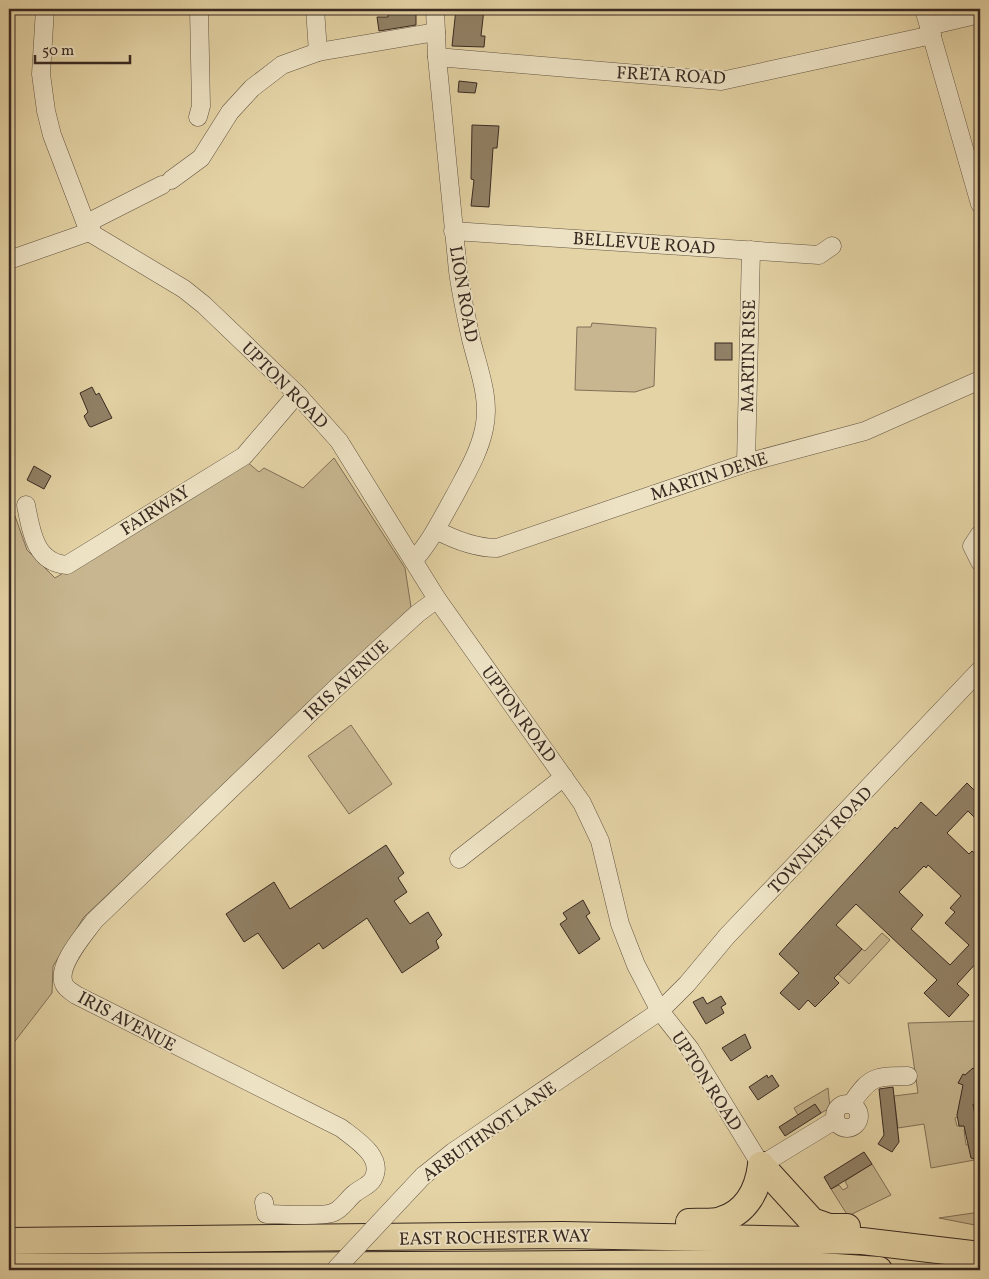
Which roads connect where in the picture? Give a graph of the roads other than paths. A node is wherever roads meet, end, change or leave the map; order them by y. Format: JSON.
{"nodes":[{"id":1,"x":44,"y":9,"type":"edge"},
{"id":2,"x":199,"y":9,"type":"edge"},
{"id":3,"x":315,"y":9,"type":"edge"},
{"id":4,"x":435,"y":9,"type":"edge"},
{"id":5,"x":924,"y":9,"type":"edge"},
{"id":6,"x":980,"y":14,"type":"edge"},
{"id":7,"x":931,"y":30,"type":"junction"},
{"id":8,"x":436,"y":32,"type":"junction"},
{"id":9,"x":318,"y":52,"type":"junction"},
{"id":10,"x":436,"y":57,"type":"junction"},
{"id":11,"x":206,"y":150,"type":"junction"},
{"id":12,"x":980,"y":204,"type":"edge"},
{"id":13,"x":453,"y":231,"type":"junction"},
{"id":14,"x":89,"y":232,"type":"junction"},
{"id":15,"x":832,"y":246,"type":"dead end"},
{"id":16,"x":751,"y":250,"type":"junction"},
{"id":17,"x":9,"y":260,"type":"edge"},
{"id":18,"x":980,"y":380,"type":"edge"},
{"id":19,"x":297,"y":394,"type":"junction"},
{"id":20,"x":746,"y":463,"type":"junction"},
{"id":21,"x":26,"y":505,"type":"dead end"},
{"id":22,"x":436,"y":530,"type":"junction"},
{"id":23,"x":980,"y":534,"type":"edge"},
{"id":24,"x":414,"y":560,"type":"junction"},
{"id":25,"x":980,"y":562,"type":"edge"},
{"id":26,"x":437,"y":599,"type":"junction"},
{"id":27,"x":980,"y":670,"type":"edge"},
{"id":28,"x":564,"y":777,"type":"junction"},
{"id":29,"x":459,"y":859,"type":"dead end"},
{"id":30,"x":660,"y":1011,"type":"junction"},
{"id":31,"x":908,"y":1076,"type":"dead end"},
{"id":32,"x":761,"y":1165,"type":"junction"},
{"id":33,"x":264,"y":1202,"type":"dead end"},
{"id":34,"x":563,"y":1235,"type":"junction"},
{"id":35,"x":980,"y":1240,"type":"edge"},
{"id":36,"x":9,"y":1241,"type":"edge"},
{"id":37,"x":980,"y":1256,"type":"edge"},
{"id":38,"x":9,"y":1267,"type":"edge"},
{"id":39,"x":336,"y":1270,"type":"edge"},
{"id":40,"x":878,"y":1270,"type":"edge"}],
"edges":[{"from":1,"to":14,"type":"street"},
{"from":2,"to":11,"type":"street"},
{"from":3,"to":9,"type":"street"},
{"from":4,"to":8,"type":"street","name":"LION ROAD"},
{"from":5,"to":7,"type":"street"},
{"from":6,"to":7,"type":"street","name":"FRETA ROAD"},
{"from":7,"to":10,"type":"street","name":"FRETA ROAD"},
{"from":7,"to":12,"type":"street"},
{"from":8,"to":9,"type":"street"},
{"from":8,"to":10,"type":"street","name":"LION ROAD"},
{"from":9,"to":11,"type":"street"},
{"from":10,"to":13,"type":"street","name":"LION ROAD"},
{"from":11,"to":14,"type":"street"},
{"from":13,"to":16,"type":"street","name":"BELLEVUE ROAD"},
{"from":13,"to":22,"type":"street","name":"LION ROAD"},
{"from":14,"to":17,"type":"street"},
{"from":14,"to":19,"type":"street","name":"UPTON ROAD"},
{"from":15,"to":16,"type":"street","name":"BELLEVUE ROAD"},
{"from":16,"to":20,"type":"street","name":"MARTIN RISE"},
{"from":18,"to":20,"type":"street","name":"MARTIN DENE"},
{"from":19,"to":21,"type":"street","name":"FAIRWAY"},
{"from":19,"to":24,"type":"street","name":"UPTON ROAD"},
{"from":20,"to":22,"type":"street","name":"MARTIN DENE"},
{"from":22,"to":24,"type":"street","name":"LION ROAD"},
{"from":23,"to":25,"type":"street"},
{"from":24,"to":26,"type":"street","name":"UPTON ROAD"},
{"from":26,"to":28,"type":"street","name":"UPTON ROAD"},
{"from":26,"to":33,"type":"street","name":"IRIS AVENUE"},
{"from":27,"to":30,"type":"street","name":"TOWNLEY ROAD"},
{"from":28,"to":29,"type":"street","name":"UPTON ROAD"},
{"from":28,"to":30,"type":"street","name":"UPTON ROAD"},
{"from":30,"to":32,"type":"street","name":"UPTON ROAD"},
{"from":30,"to":39,"type":"street","name":"ARBUTHNOT LANE","bridge":true},
{"from":31,"to":32,"type":"street"},
{"from":32,"to":34,"type":"highway"},
{"from":32,"to":35,"type":"highway"},
{"from":34,"to":36,"type":"highway","name":"EAST ROCHESTER WAY"},
{"from":34,"to":37,"type":"highway","name":"EAST ROCHESTER WAY"},
{"from":38,"to":40,"type":"highway","name":"EAST ROCHESTER WAY"}]}
